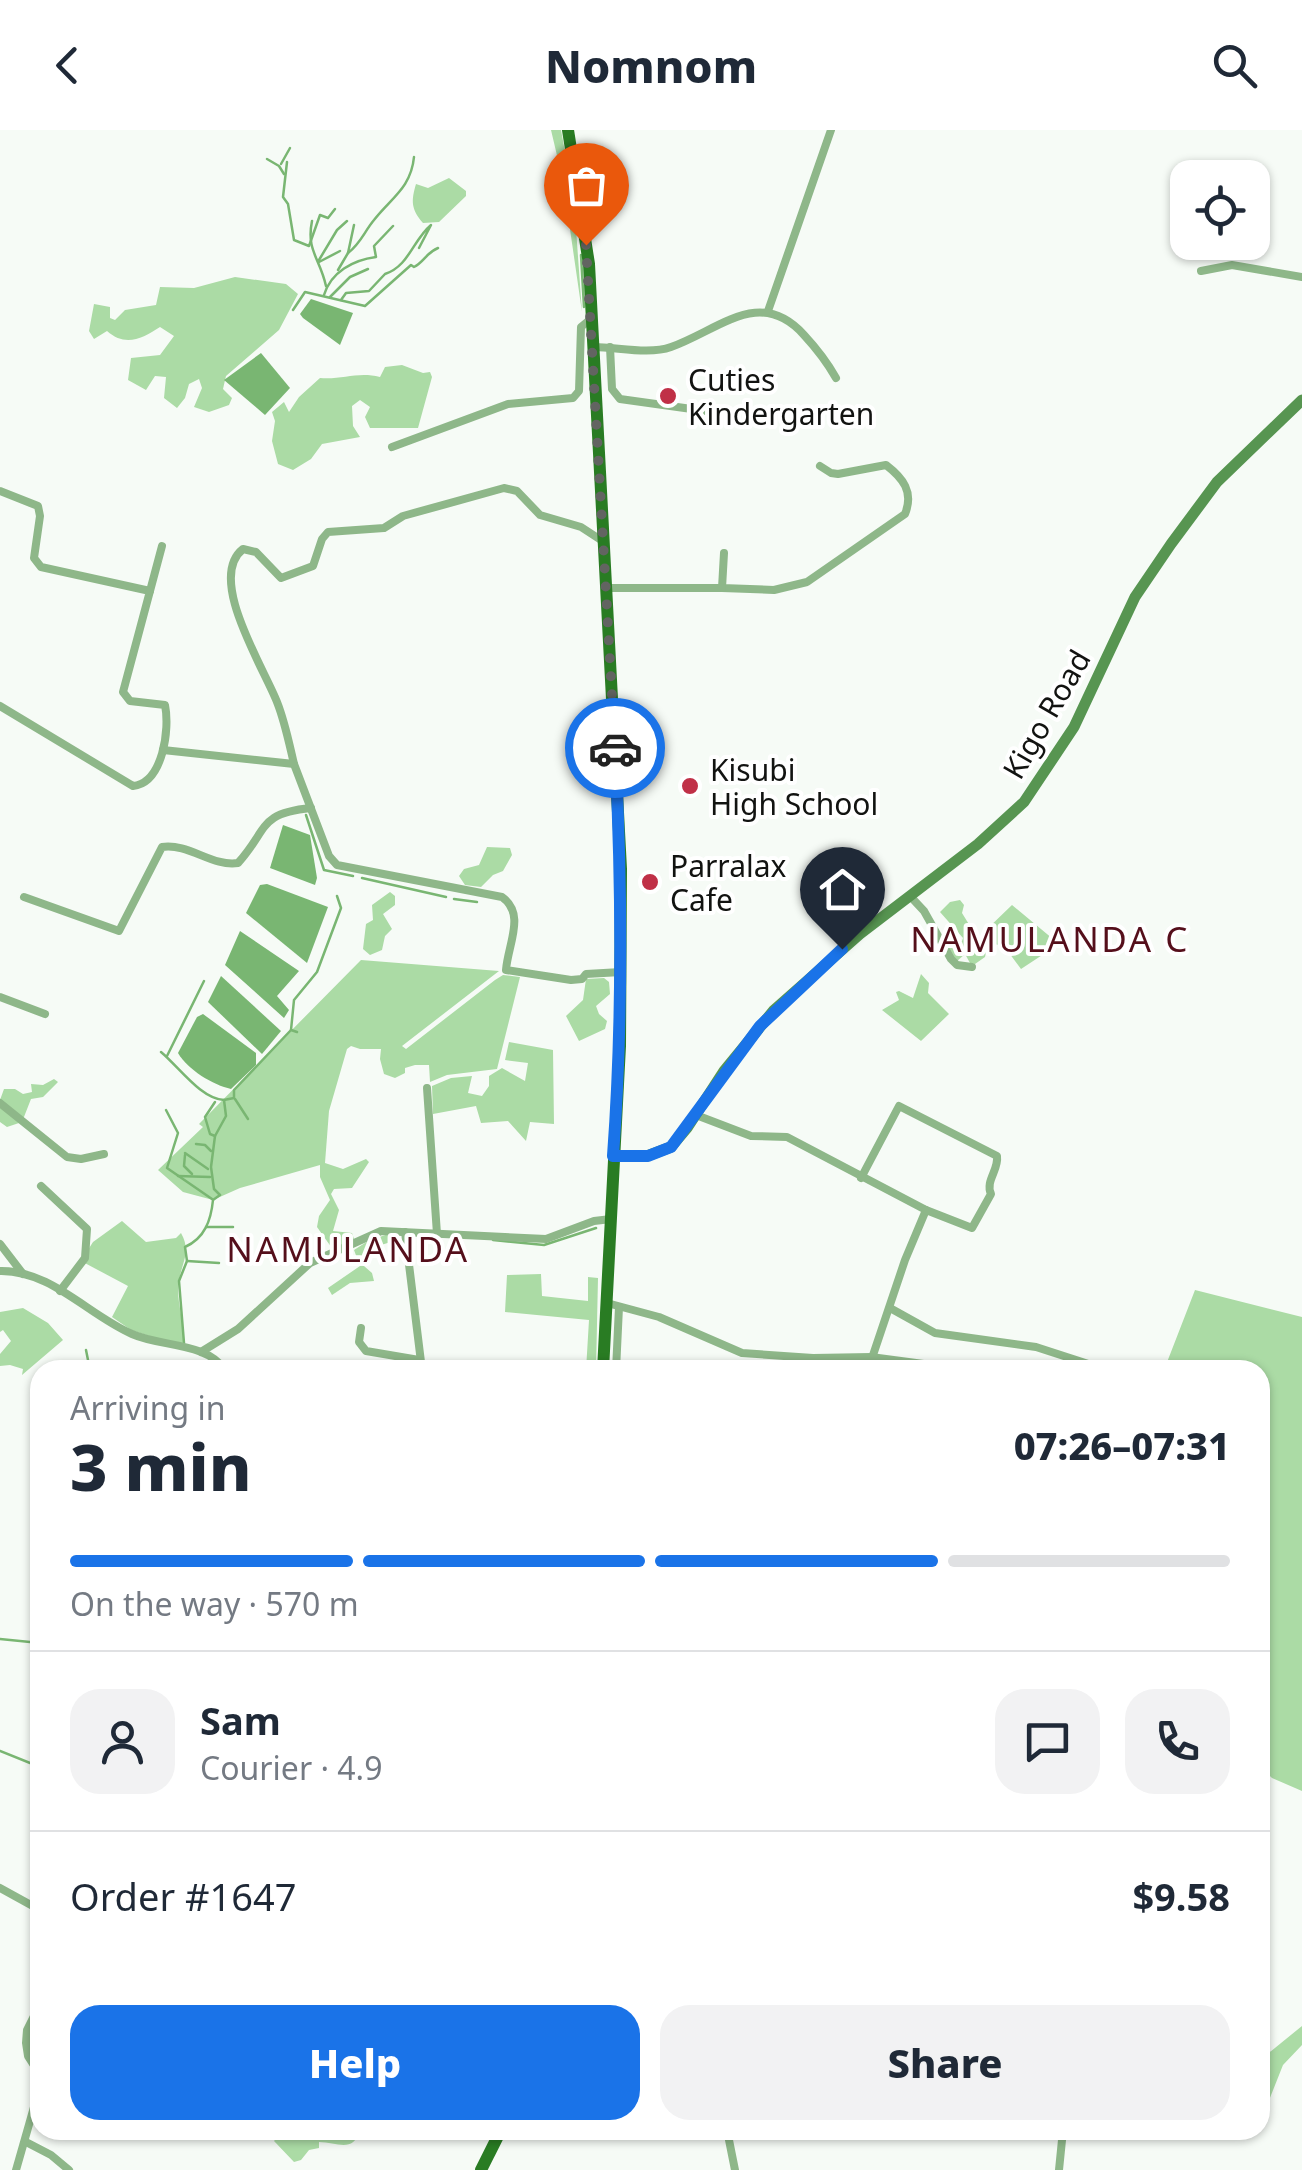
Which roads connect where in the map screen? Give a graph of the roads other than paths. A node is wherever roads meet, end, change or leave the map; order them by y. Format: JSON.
{"nodes":[{"id":1,"x":568,"y":130,"type":"edge"},
{"id":2,"x":831,"y":130,"type":"edge"},
{"id":3,"x":1201,"y":271,"type":"dead end"},
{"id":4,"x":1302,"y":277,"type":"edge"},
{"id":5,"x":768,"y":311,"type":"junction"},
{"id":6,"x":592,"y":318,"type":"junction"},
{"id":7,"x":594,"y":347,"type":"junction"},
{"id":8,"x":610,"y":347,"type":"junction"},
{"id":9,"x":836,"y":378,"type":"dead end"},
{"id":10,"x":1300,"y":404,"type":"edge"},
{"id":11,"x":706,"y":411,"type":"dead end"},
{"id":12,"x":392,"y":447,"type":"dead end"},
{"id":13,"x":820,"y":466,"type":"dead end"},
{"id":14,"x":0,"y":491,"type":"edge"},
{"id":15,"x":604,"y":542,"type":"junction"},
{"id":16,"x":162,"y":546,"type":"dead end"},
{"id":17,"x":724,"y":553,"type":"dead end"},
{"id":18,"x":607,"y":588,"type":"junction"},
{"id":19,"x":722,"y":588,"type":"junction"},
{"id":20,"x":150,"y":591,"type":"junction"},
{"id":21,"x":0,"y":706,"type":"edge"},
{"id":22,"x":163,"y":750,"type":"junction"},
{"id":23,"x":294,"y":764,"type":"junction"},
{"id":24,"x":311,"y":808,"type":"junction"},
{"id":25,"x":910,"y":896,"type":"junction"},
{"id":26,"x":24,"y":897,"type":"dead end"},
{"id":27,"x":972,"y":967,"type":"dead end"},
{"id":28,"x":621,"y":972,"type":"junction"},
{"id":29,"x":0,"y":997,"type":"edge"},
{"id":30,"x":45,"y":1014,"type":"dead end"},
{"id":31,"x":427,"y":1088,"type":"dead end"},
{"id":32,"x":0,"y":1103,"type":"edge"},
{"id":33,"x":696,"y":1114,"type":"junction"},
{"id":34,"x":104,"y":1154,"type":"dead end"},
{"id":35,"x":613,"y":1156,"type":"junction"},
{"id":36,"x":861,"y":1178,"type":"junction"},
{"id":37,"x":41,"y":1186,"type":"dead end"},
{"id":38,"x":926,"y":1210,"type":"junction"},
{"id":39,"x":611,"y":1219,"type":"junction"},
{"id":40,"x":405,"y":1232,"type":"junction"},
{"id":41,"x":438,"y":1234,"type":"junction"},
{"id":42,"x":0,"y":1244,"type":"edge"},
{"id":43,"x":0,"y":1270,"type":"edge"},
{"id":44,"x":23,"y":1274,"type":"junction"},
{"id":45,"x":60,"y":1292,"type":"junction"},
{"id":46,"x":613,"y":1305,"type":"junction"},
{"id":47,"x":890,"y":1308,"type":"junction"},
{"id":48,"x":360,"y":1328,"type":"dead end"},
{"id":49,"x":201,"y":1352,"type":"junction"},
{"id":50,"x":871,"y":1357,"type":"junction"},
{"id":51,"x":215,"y":1360,"type":"edge"},
{"id":52,"x":419,"y":1360,"type":"joint"},
{"id":53,"x":605,"y":1360,"type":"edge"},
{"id":54,"x":616,"y":1360,"type":"edge"},
{"id":55,"x":870,"y":1360,"type":"edge"},
{"id":56,"x":894,"y":1360,"type":"edge"},
{"id":57,"x":1076,"y":1360,"type":"edge"},
{"id":58,"x":0,"y":1888,"type":"edge"},
{"id":59,"x":30,"y":1904,"type":"edge"},
{"id":60,"x":30,"y":2024,"type":"edge"},
{"id":61,"x":30,"y":2059,"type":"edge"},
{"id":62,"x":30,"y":2113,"type":"edge"},
{"id":63,"x":495,"y":2140,"type":"edge"},
{"id":64,"x":729,"y":2140,"type":"edge"},
{"id":65,"x":1062,"y":2140,"type":"edge"},
{"id":66,"x":26,"y":2142,"type":"junction"},
{"id":67,"x":16,"y":2170,"type":"edge"},
{"id":68,"x":69,"y":2170,"type":"edge"},
{"id":69,"x":480,"y":2170,"type":"edge"},
{"id":70,"x":735,"y":2170,"type":"edge"},
{"id":71,"x":1059,"y":2170,"type":"edge"}],
"edges":[{"from":1,"to":6,"type":"main road"},
{"from":2,"to":5,"type":"street"},
{"from":3,"to":4,"type":"street"},
{"from":5,"to":8,"type":"street"},
{"from":5,"to":9,"type":"street"},
{"from":6,"to":7,"type":"main road"},
{"from":6,"to":12,"type":"street"},
{"from":7,"to":8,"type":"street"},
{"from":7,"to":15,"type":"main road"},
{"from":8,"to":11,"type":"street"},
{"from":10,"to":25,"type":"street","name":"Kigo Road"},
{"from":13,"to":19,"type":"street"},
{"from":14,"to":20,"type":"street"},
{"from":15,"to":18,"type":"main road"},
{"from":15,"to":23,"type":"street"},
{"from":16,"to":20,"type":"street"},
{"from":17,"to":19,"type":"street"},
{"from":18,"to":19,"type":"street"},
{"from":18,"to":28,"type":"main road"},
{"from":20,"to":22,"type":"street"},
{"from":21,"to":22,"type":"street"},
{"from":22,"to":23,"type":"street"},
{"from":23,"to":24,"type":"street"},
{"from":24,"to":26,"type":"street"},
{"from":24,"to":28,"type":"street"},
{"from":25,"to":27,"type":"street"},
{"from":25,"to":33,"type":"street","name":"Kigo Road"},
{"from":28,"to":35,"type":"main road"},
{"from":29,"to":30,"type":"street"},
{"from":31,"to":41,"type":"street"},
{"from":32,"to":34,"type":"street"},
{"from":33,"to":35,"type":"street","name":"Kigo Road"},
{"from":33,"to":36,"type":"street"},
{"from":35,"to":39,"type":"main road"},
{"from":36,"to":38,"type":"street"},
{"from":36,"to":38,"type":"street"},
{"from":37,"to":45,"type":"street"},
{"from":38,"to":47,"type":"street"},
{"from":39,"to":41,"type":"street"},
{"from":39,"to":46,"type":"main road"},
{"from":40,"to":41,"type":"street"},
{"from":40,"to":49,"type":"street"},
{"from":40,"to":52,"type":"street"},
{"from":42,"to":44,"type":"street"},
{"from":43,"to":44,"type":"street"},
{"from":44,"to":45,"type":"street"},
{"from":45,"to":49,"type":"street"},
{"from":46,"to":50,"type":"street"},
{"from":46,"to":53,"type":"main road"},
{"from":46,"to":54,"type":"street"},
{"from":47,"to":50,"type":"street"},
{"from":47,"to":57,"type":"street"},
{"from":48,"to":52,"type":"street"},
{"from":49,"to":51,"type":"street"},
{"from":50,"to":55,"type":"street"},
{"from":50,"to":56,"type":"street"},
{"from":58,"to":59,"type":"street"},
{"from":60,"to":61,"type":"street"},
{"from":62,"to":66,"type":"street"},
{"from":63,"to":69,"type":"main road"},
{"from":64,"to":70,"type":"street"},
{"from":65,"to":71,"type":"street"},
{"from":66,"to":67,"type":"street"},
{"from":66,"to":68,"type":"street"}]}
